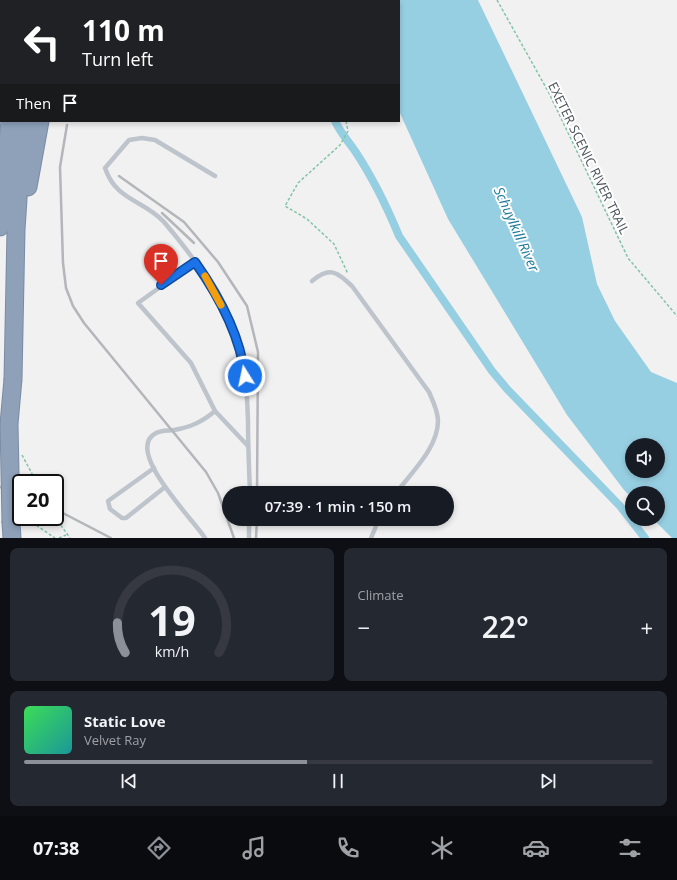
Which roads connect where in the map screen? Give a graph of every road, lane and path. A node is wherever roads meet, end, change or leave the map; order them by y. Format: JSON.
{"nodes":[{"id":1,"x":497,"y":0,"type":"edge"},
{"id":2,"x":10,"y":122,"type":"edge"},
{"id":3,"x":23,"y":122,"type":"edge"},
{"id":4,"x":40,"y":122,"type":"edge"},
{"id":5,"x":346,"y":122,"type":"edge"},
{"id":6,"x":215,"y":176,"type":"dead end"},
{"id":7,"x":0,"y":227,"type":"edge"},
{"id":8,"x":195,"y":262,"type":"junction"},
{"id":9,"x":312,"y":281,"type":"dead end"},
{"id":10,"x":358,"y":294,"type":"junction"},
{"id":11,"x":677,"y":316,"type":"edge"},
{"id":12,"x":13,"y":318,"type":"junction"},
{"id":13,"x":215,"y":411,"type":"junction"},
{"id":14,"x":248,"y":446,"type":"junction"},
{"id":15,"x":154,"y":468,"type":"junction"},
{"id":16,"x":12,"y":474,"type":"edge"},
{"id":17,"x":250,"y":486,"type":"edge"},
{"id":18,"x":401,"y":486,"type":"edge"},
{"id":19,"x":165,"y":487,"type":"junction"},
{"id":20,"x":16,"y":526,"type":"edge"},
{"id":21,"x":62,"y":526,"type":"edge"},
{"id":22,"x":249,"y":526,"type":"edge"},
{"id":23,"x":375,"y":526,"type":"edge"},
{"id":24,"x":67,"y":534,"type":"junction"},
{"id":25,"x":55,"y":538,"type":"edge"},
{"id":26,"x":59,"y":538,"type":"edge"},
{"id":27,"x":70,"y":538,"type":"edge"},
{"id":28,"x":205,"y":538,"type":"edge"},
{"id":29,"x":249,"y":538,"type":"edge"},
{"id":30,"x":370,"y":538,"type":"edge"}],
"edges":[{"from":1,"to":11,"type":"path","name":"EXETER SCENIC RIVER TRAIL"},
{"from":2,"to":7,"type":"highway"},
{"from":3,"to":12,"type":"highway"},
{"from":4,"to":12,"type":"highway"},
{"from":5,"to":10,"type":"path"},
{"from":6,"to":8,"type":"lane"},
{"from":8,"to":13,"type":"lane"},
{"from":8,"to":14,"type":"lane"},
{"from":9,"to":10,"type":"lane"},
{"from":10,"to":18,"type":"lane"},
{"from":12,"to":16,"type":"highway","bridge":true},
{"from":13,"to":14,"type":"lane"},
{"from":13,"to":15,"type":"lane"},
{"from":14,"to":17,"type":"lane"},
{"from":15,"to":19,"type":"lane"},
{"from":15,"to":19,"type":"lane"},
{"from":19,"to":28,"type":"lane"},
{"from":20,"to":25,"type":"path"},
{"from":21,"to":24,"type":"path"},
{"from":22,"to":29,"type":"lane"},
{"from":23,"to":30,"type":"lane"},
{"from":24,"to":26,"type":"path"},
{"from":24,"to":27,"type":"path"}]}
